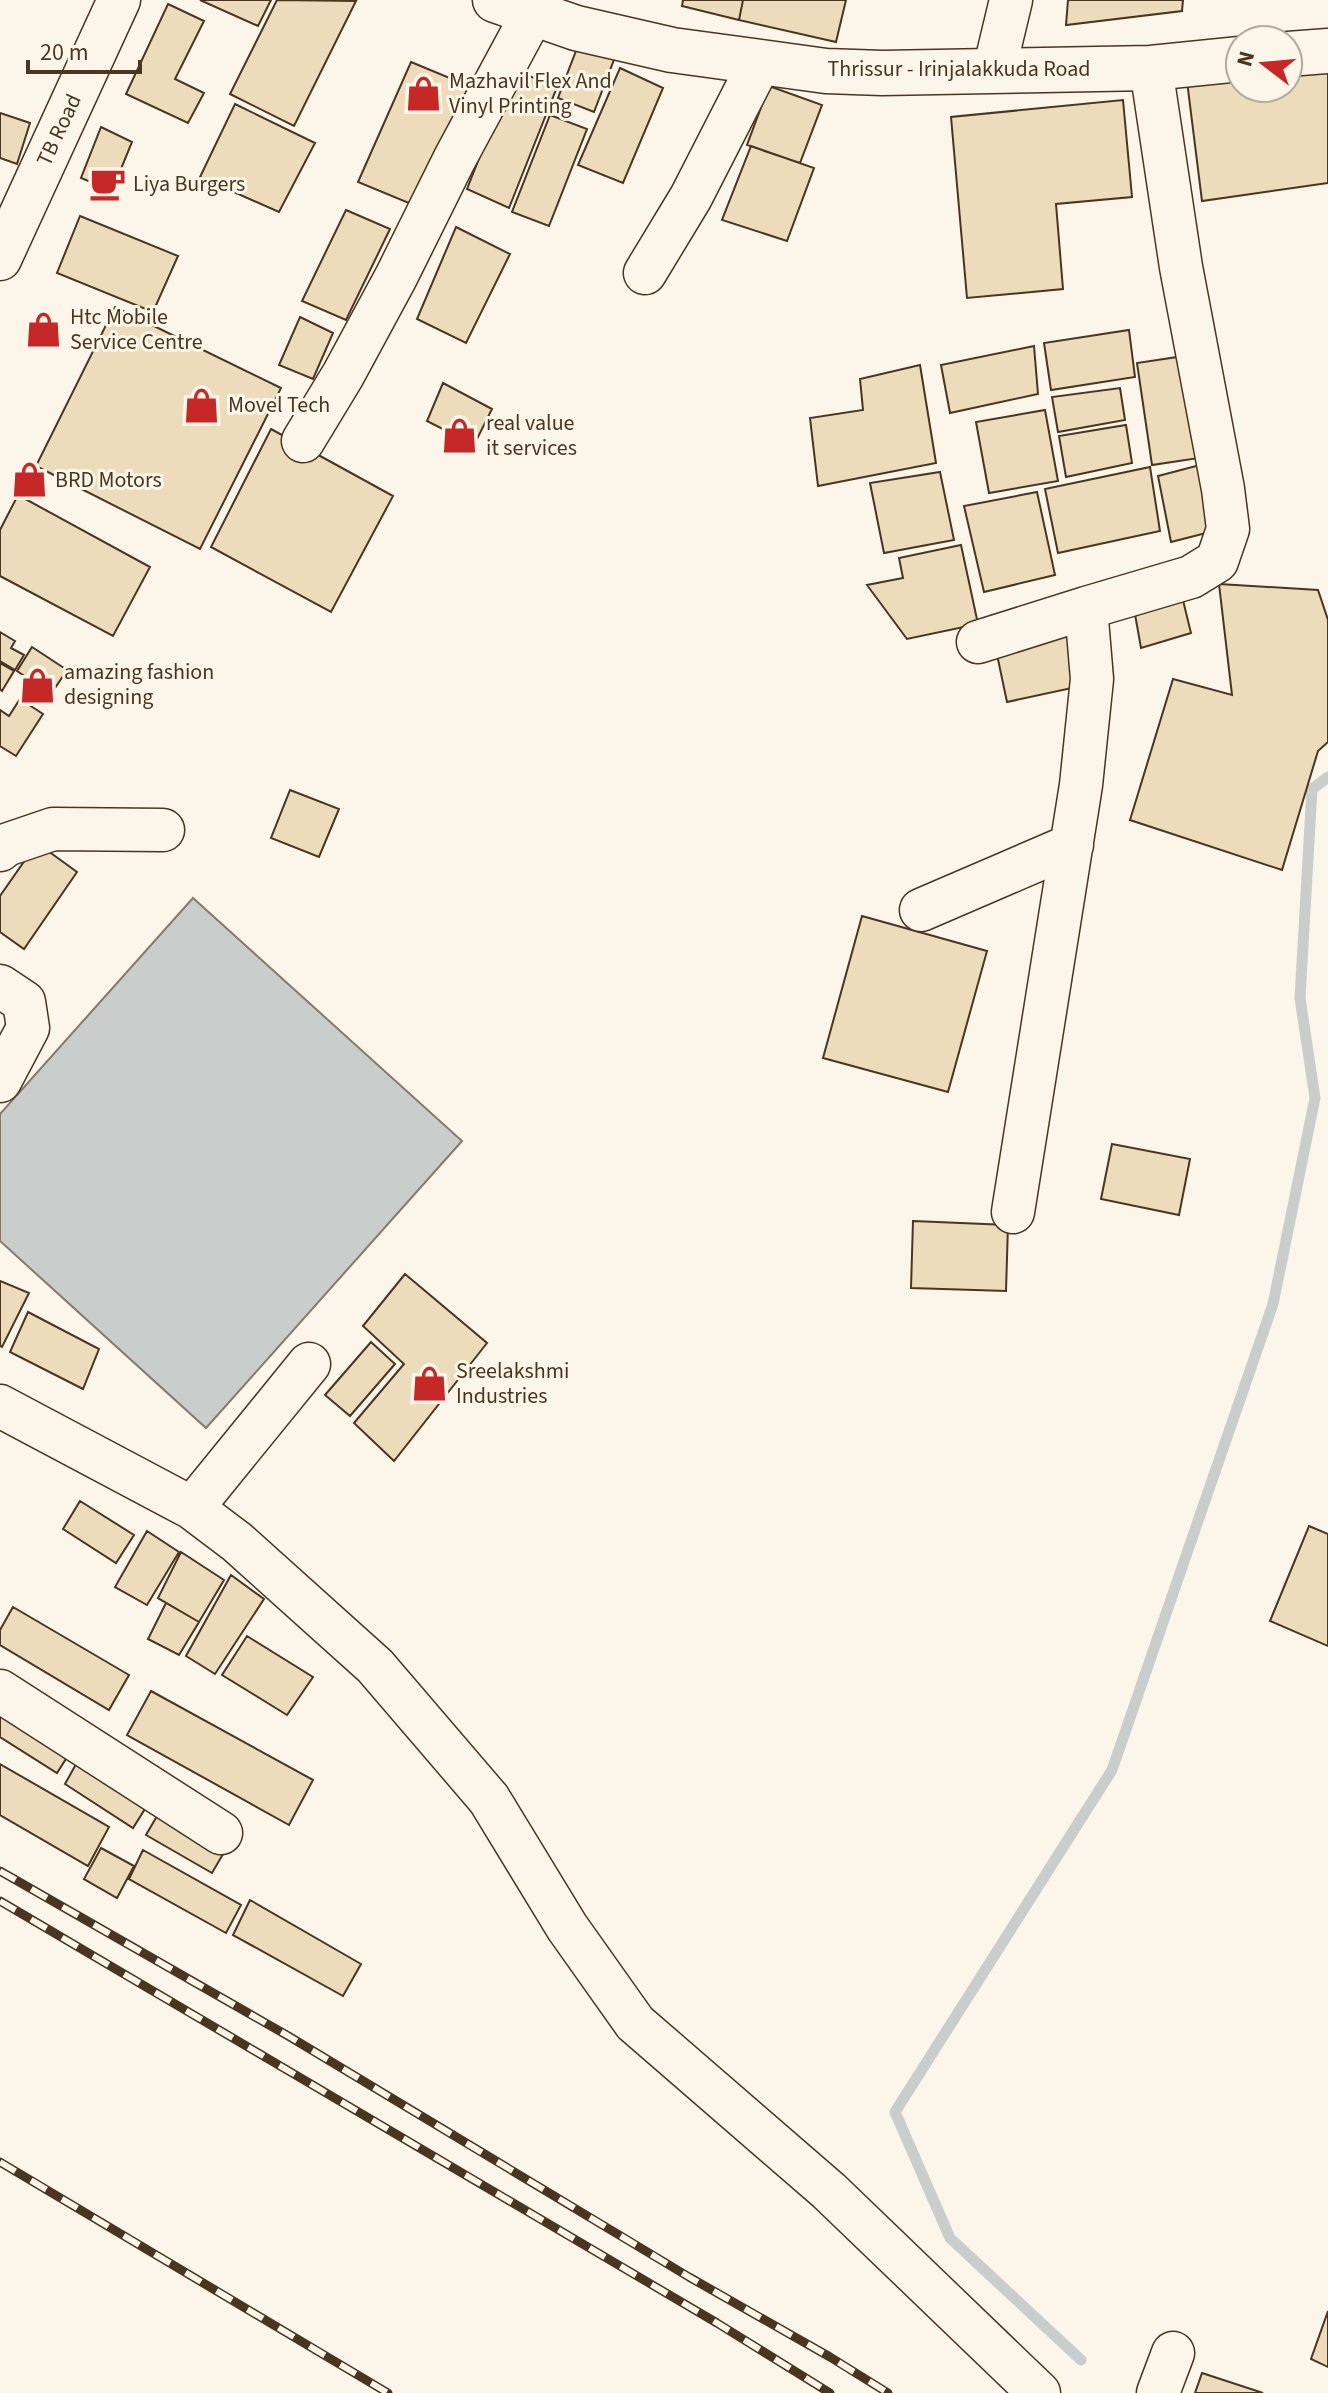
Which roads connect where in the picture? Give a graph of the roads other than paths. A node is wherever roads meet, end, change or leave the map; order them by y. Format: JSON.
{"nodes":[{"id":1,"x":119,"y":0,"type":"edge"},
{"id":2,"x":1011,"y":0,"type":"edge"},
{"id":3,"x":514,"y":7,"type":"edge"},
{"id":4,"x":1328,"y":51,"type":"edge"},
{"id":5,"x":1304,"y":53,"type":"edge"},
{"id":6,"x":1224,"y":61,"type":"edge"},
{"id":7,"x":759,"y":64,"type":"junction"},
{"id":8,"x":1151,"y":68,"type":"junction"},
{"id":9,"x":994,"y":71,"type":"junction"},
{"id":10,"x":0,"y":259,"type":"edge"},
{"id":11,"x":645,"y":273,"type":"dead end"},
{"id":12,"x":303,"y":441,"type":"dead end"},
{"id":13,"x":1086,"y":608,"type":"junction"},
{"id":14,"x":978,"y":642,"type":"dead end"},
{"id":15,"x":163,"y":830,"type":"dead end"},
{"id":16,"x":1072,"y":845,"type":"junction"},
{"id":17,"x":0,"y":850,"type":"edge"},
{"id":18,"x":921,"y":910,"type":"dead end"},
{"id":19,"x":0,"y":986,"type":"edge"},
{"id":20,"x":0,"y":1081,"type":"edge"},
{"id":21,"x":1013,"y":1212,"type":"dead end"},
{"id":22,"x":309,"y":1364,"type":"dead end"},
{"id":23,"x":0,"y":1406,"type":"edge"},
{"id":24,"x":192,"y":1508,"type":"junction"},
{"id":25,"x":0,"y":1691,"type":"edge"},
{"id":26,"x":221,"y":1833,"type":"dead end"},
{"id":27,"x":1173,"y":2353,"type":"dead end"},
{"id":28,"x":1039,"y":2393,"type":"edge"},
{"id":29,"x":1158,"y":2393,"type":"edge"}],
"edges":[{"from":1,"to":10,"type":"street","name":"TB Road"},
{"from":2,"to":9,"type":"street"},
{"from":3,"to":7,"type":"main road","name":"Thrissur - Irinjalakkuda Road"},
{"from":3,"to":12,"type":"street"},
{"from":4,"to":5,"type":"main road"},
{"from":6,"to":8,"type":"main road","name":"Thrissur - Irinjalakkuda Road"},
{"from":7,"to":9,"type":"main road","name":"Thrissur - Irinjalakkuda Road"},
{"from":7,"to":11,"type":"street"},
{"from":8,"to":9,"type":"main road","name":"Thrissur - Irinjalakkuda Road"},
{"from":8,"to":13,"type":"street"},
{"from":13,"to":14,"type":"street"},
{"from":13,"to":16,"type":"street"},
{"from":15,"to":17,"type":"street"},
{"from":16,"to":18,"type":"street"},
{"from":16,"to":21,"type":"street"},
{"from":19,"to":20,"type":"street"},
{"from":22,"to":24,"type":"street"},
{"from":23,"to":24,"type":"street"},
{"from":24,"to":28,"type":"street"},
{"from":25,"to":26,"type":"street"},
{"from":27,"to":29,"type":"street"}]}
